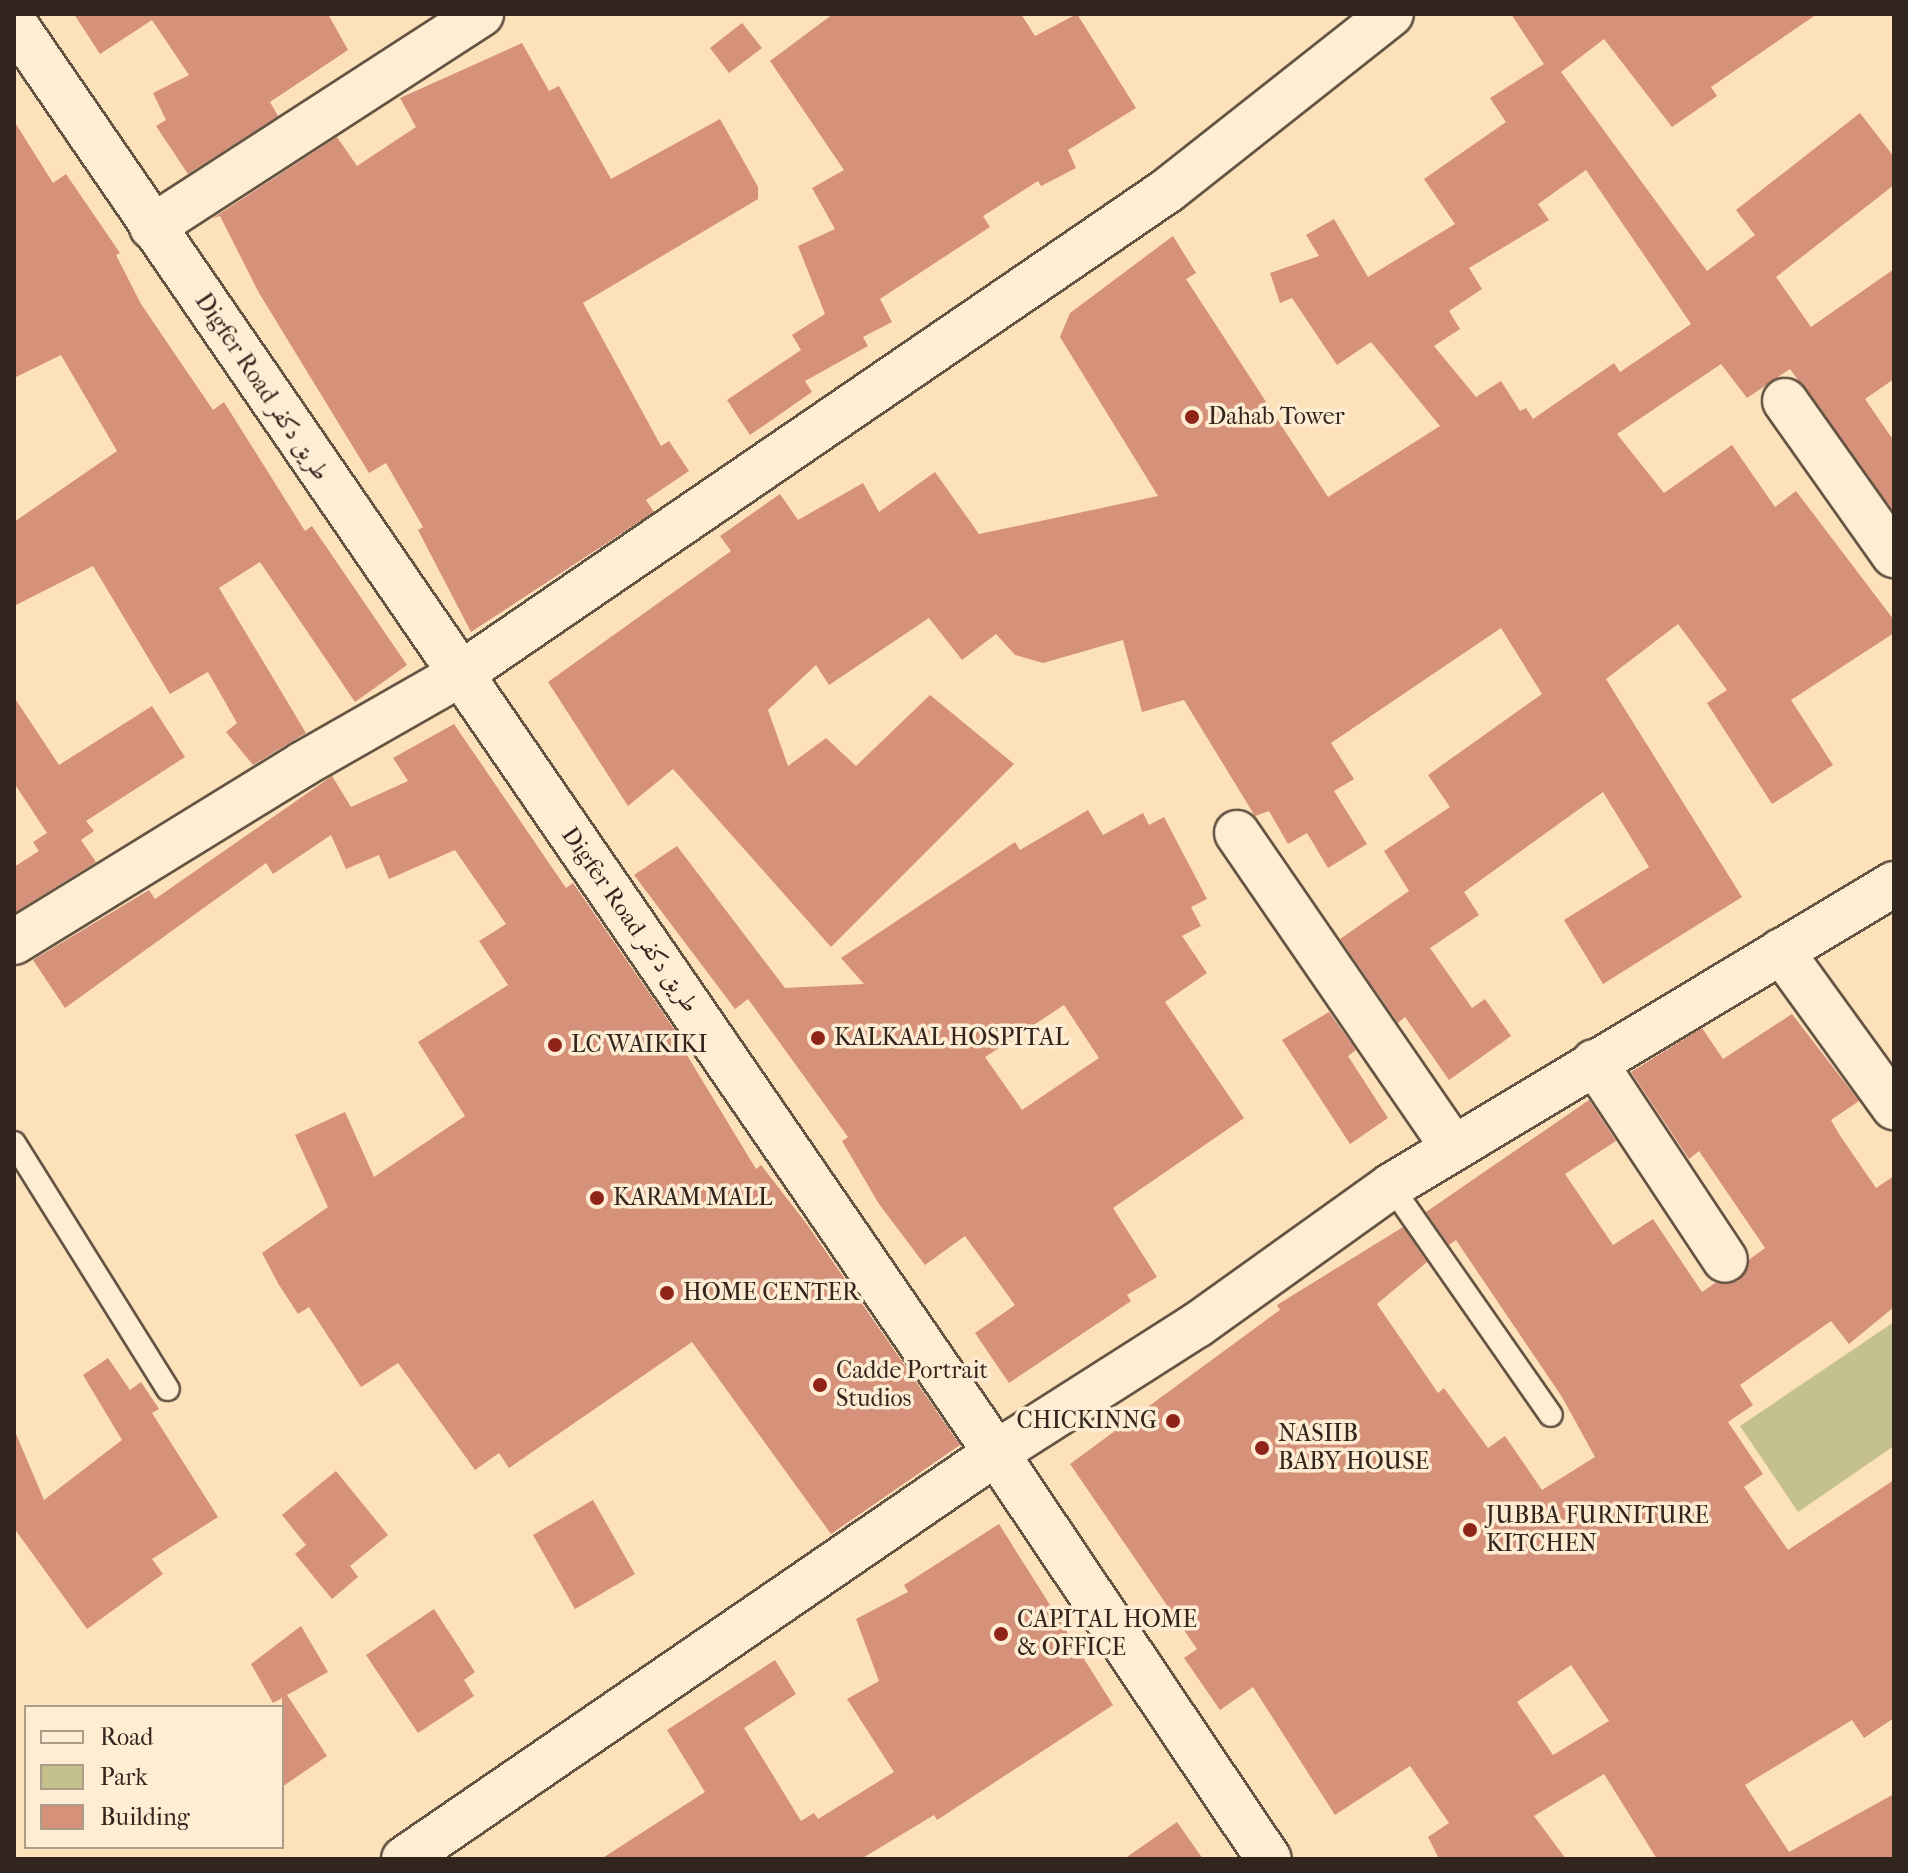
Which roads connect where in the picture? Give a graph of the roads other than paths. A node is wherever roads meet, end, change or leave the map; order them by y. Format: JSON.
{"nodes":[{"id":1,"x":481,"y":14,"type":"edge"},
{"id":2,"x":1391,"y":14,"type":"edge"},
{"id":3,"x":14,"y":23,"type":"edge"},
{"id":4,"x":152,"y":227,"type":"junction"},
{"id":5,"x":1785,"y":401,"type":"dead end"},
{"id":6,"x":1894,"y":555,"type":"edge"},
{"id":7,"x":459,"y":675,"type":"junction"},
{"id":8,"x":1237,"y":833,"type":"dead end"},
{"id":9,"x":1894,"y":884,"type":"edge"},
{"id":10,"x":14,"y":942,"type":"edge"},
{"id":11,"x":1781,"y":951,"type":"junction"},
{"id":12,"x":1594,"y":1062,"type":"junction"},
{"id":13,"x":1894,"y":1107,"type":"edge"},
{"id":14,"x":14,"y":1143,"type":"edge"},
{"id":15,"x":1452,"y":1146,"type":"junction"},
{"id":16,"x":1391,"y":1186,"type":"junction"},
{"id":17,"x":1725,"y":1260,"type":"dead end"},
{"id":18,"x":168,"y":1389,"type":"dead end"},
{"id":19,"x":1551,"y":1415,"type":"dead end"},
{"id":20,"x":996,"y":1453,"type":"junction"},
{"id":21,"x":404,"y":1859,"type":"edge"},
{"id":22,"x":1269,"y":1859,"type":"edge"}],
"edges":[{"from":1,"to":4,"type":"street"},
{"from":2,"to":7,"type":"street"},
{"from":3,"to":4,"type":"street","name":"Digfer Road طريق دكفر"},
{"from":4,"to":7,"type":"street","name":"Digfer Road طريق دكفر"},
{"from":5,"to":6,"type":"street"},
{"from":7,"to":10,"type":"street"},
{"from":7,"to":20,"type":"street","name":"Digfer Road طريق دكفر"},
{"from":8,"to":15,"type":"street"},
{"from":9,"to":11,"type":"street"},
{"from":11,"to":12,"type":"street"},
{"from":11,"to":13,"type":"street"},
{"from":12,"to":15,"type":"street"},
{"from":12,"to":17,"type":"street"},
{"from":14,"to":18,"type":"lane"},
{"from":15,"to":16,"type":"street"},
{"from":16,"to":19,"type":"lane"},
{"from":16,"to":20,"type":"street"},
{"from":20,"to":21,"type":"street"},
{"from":20,"to":22,"type":"street","name":"Digfer Road طريق دكفر"}]}
